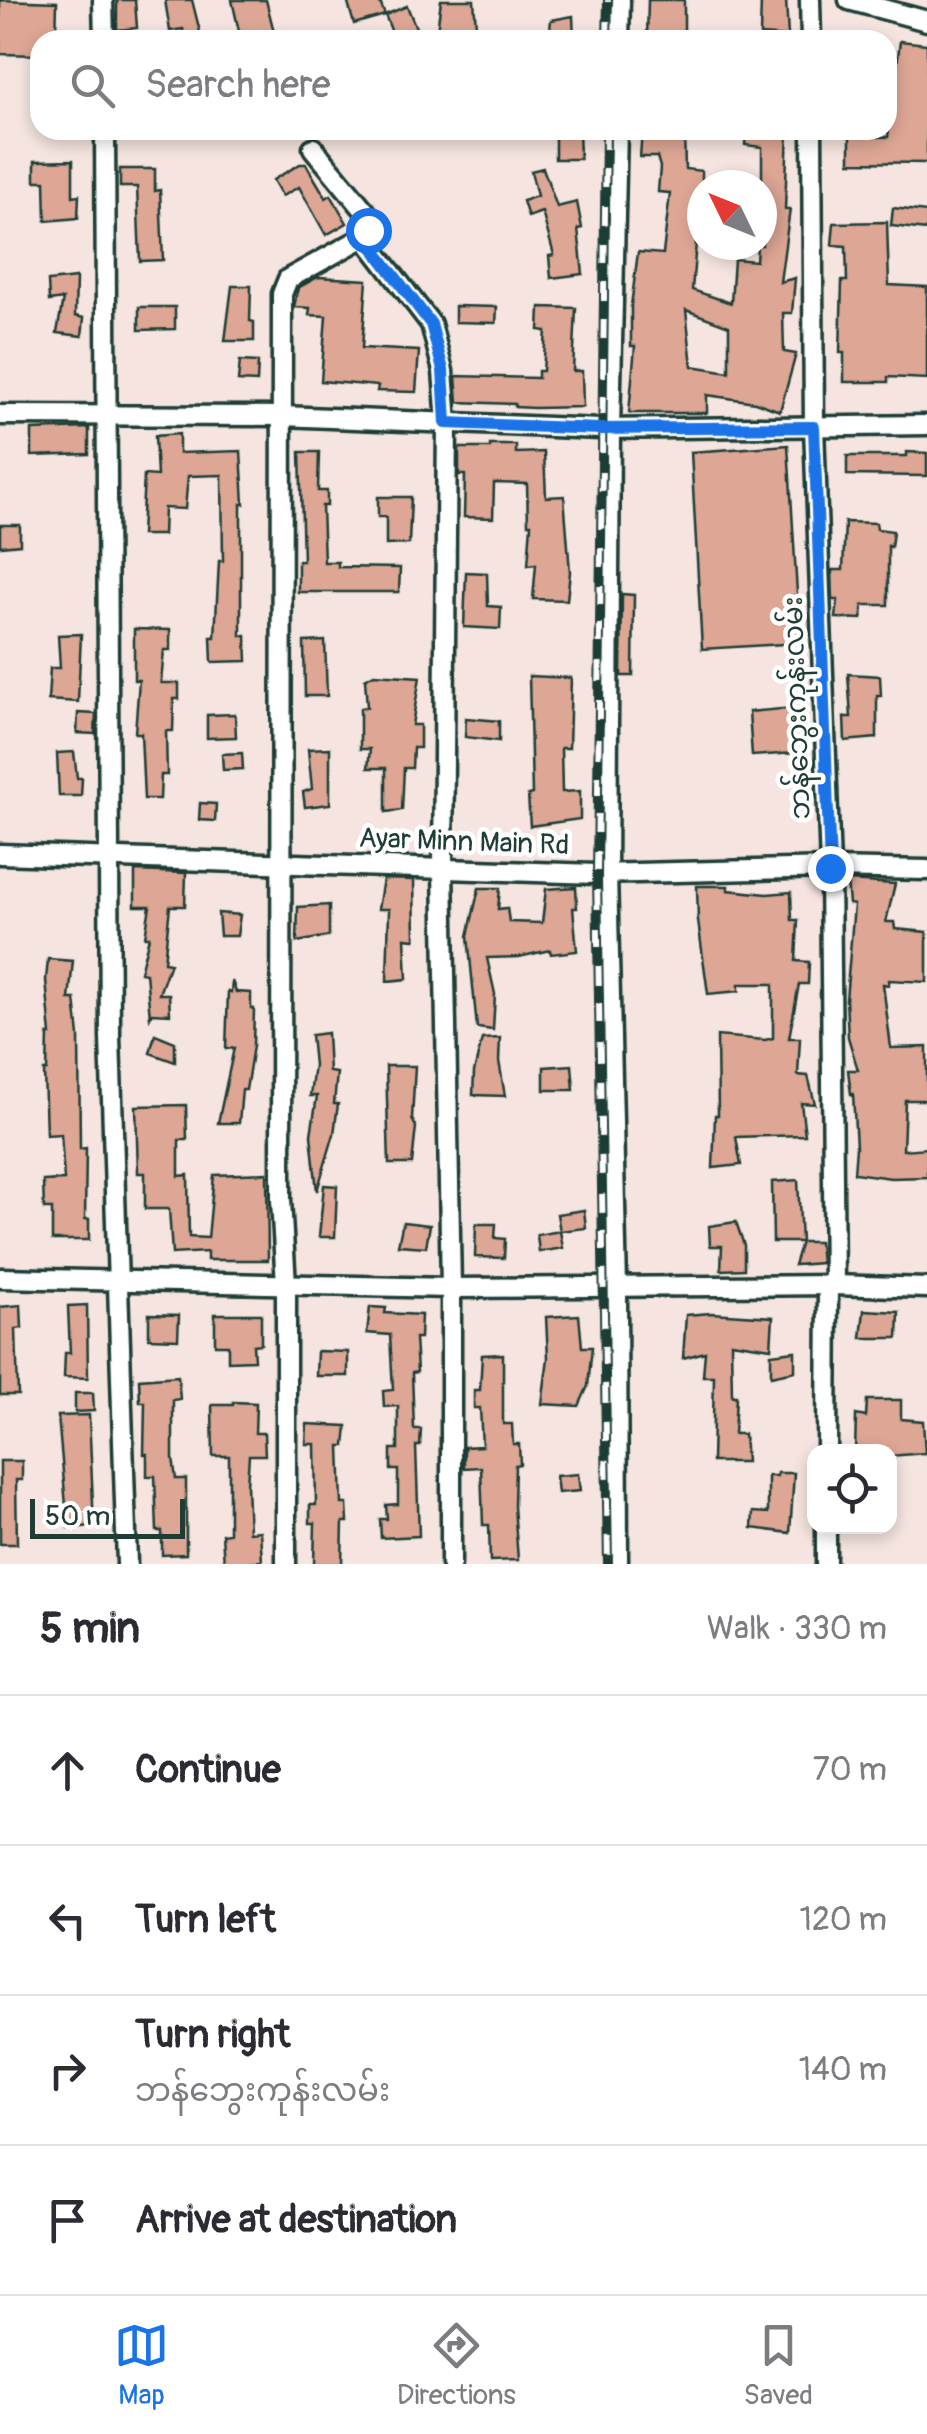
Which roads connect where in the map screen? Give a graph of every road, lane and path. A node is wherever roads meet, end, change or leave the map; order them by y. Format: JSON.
{"nodes":[{"id":1,"x":103,"y":0,"type":"edge"},
{"id":2,"x":620,"y":0,"type":"edge"},
{"id":3,"x":810,"y":0,"type":"edge"},
{"id":4,"x":849,"y":0,"type":"edge"},
{"id":5,"x":927,"y":21,"type":"edge"},
{"id":6,"x":104,"y":30,"type":"edge"},
{"id":7,"x":619,"y":30,"type":"edge"},
{"id":8,"x":811,"y":30,"type":"edge"},
{"id":9,"x":105,"y":140,"type":"edge"},
{"id":10,"x":617,"y":140,"type":"edge"},
{"id":11,"x":812,"y":140,"type":"edge"},
{"id":12,"x":313,"y":148,"type":"dead end"},
{"id":13,"x":364,"y":236,"type":"junction"},
{"id":14,"x":0,"y":415,"type":"edge"},
{"id":15,"x":282,"y":416,"type":"junction"},
{"id":16,"x":108,"y":418,"type":"junction"},
{"id":17,"x":446,"y":423,"type":"junction"},
{"id":18,"x":927,"y":425,"type":"edge"},
{"id":19,"x":814,"y":427,"type":"junction"},
{"id":20,"x":610,"y":428,"type":"junction"},
{"id":21,"x":0,"y":854,"type":"edge"},
{"id":22,"x":110,"y":858,"type":"junction"},
{"id":23,"x":280,"y":863,"type":"junction"},
{"id":24,"x":443,"y":868,"type":"junction"},
{"id":25,"x":830,"y":868,"type":"junction"},
{"id":26,"x":927,"y":870,"type":"edge"},
{"id":27,"x":607,"y":873,"type":"junction"},
{"id":28,"x":0,"y":1278,"type":"edge"},
{"id":29,"x":118,"y":1280,"type":"junction"},
{"id":30,"x":286,"y":1285,"type":"junction"},
{"id":31,"x":831,"y":1285,"type":"junction"},
{"id":32,"x":617,"y":1287,"type":"junction"},
{"id":33,"x":451,"y":1288,"type":"junction"},
{"id":34,"x":927,"y":1288,"type":"edge"},
{"id":35,"x":827,"y":1444,"type":"edge"},
{"id":36,"x":826,"y":1534,"type":"edge"},
{"id":37,"x":127,"y":1564,"type":"edge"},
{"id":38,"x":286,"y":1564,"type":"edge"},
{"id":39,"x":450,"y":1564,"type":"edge"},
{"id":40,"x":618,"y":1564,"type":"edge"},
{"id":41,"x":826,"y":1564,"type":"edge"}],
"edges":[{"from":1,"to":6,"type":"street"},
{"from":2,"to":7,"type":"street"},
{"from":3,"to":8,"type":"street"},
{"from":4,"to":5,"type":"street"},
{"from":9,"to":16,"type":"street"},
{"from":10,"to":20,"type":"street"},
{"from":11,"to":19,"type":"street","name":"ဘန်ဘွေးကုန်းလမ်း"},
{"from":12,"to":13,"type":"street"},
{"from":13,"to":15,"type":"street"},
{"from":13,"to":17,"type":"street"},
{"from":14,"to":16,"type":"street"},
{"from":15,"to":16,"type":"street"},
{"from":15,"to":17,"type":"street"},
{"from":15,"to":23,"type":"street"},
{"from":16,"to":22,"type":"street"},
{"from":17,"to":20,"type":"street"},
{"from":17,"to":24,"type":"street"},
{"from":18,"to":19,"type":"street"},
{"from":19,"to":20,"type":"street"},
{"from":19,"to":25,"type":"street","name":"ဘန်ဘွေးကုန်းလမ်း"},
{"from":20,"to":27,"type":"street"},
{"from":21,"to":22,"type":"street","name":"Ayar Minn Main Rd"},
{"from":22,"to":23,"type":"street","name":"Ayar Minn Main Rd"},
{"from":22,"to":29,"type":"street"},
{"from":23,"to":24,"type":"street","name":"Ayar Minn Main Rd"},
{"from":23,"to":30,"type":"street"},
{"from":24,"to":27,"type":"street","name":"Ayar Minn Main Rd"},
{"from":24,"to":33,"type":"street"},
{"from":25,"to":26,"type":"street","name":"Ayar Minn Main Rd"},
{"from":25,"to":27,"type":"street","name":"Ayar Minn Main Rd"},
{"from":25,"to":31,"type":"street","name":"ဘန်ဘွေးကုန်းလမ်း"},
{"from":27,"to":32,"type":"street"},
{"from":28,"to":29,"type":"street"},
{"from":29,"to":30,"type":"street"},
{"from":29,"to":37,"type":"street"},
{"from":30,"to":33,"type":"street"},
{"from":30,"to":38,"type":"street"},
{"from":31,"to":32,"type":"street"},
{"from":31,"to":34,"type":"street"},
{"from":31,"to":35,"type":"street","name":"ဘန်ဘွေးကုန်းလမ်း"},
{"from":32,"to":33,"type":"street"},
{"from":32,"to":40,"type":"street"},
{"from":33,"to":39,"type":"street"},
{"from":36,"to":41,"type":"street"}]}
